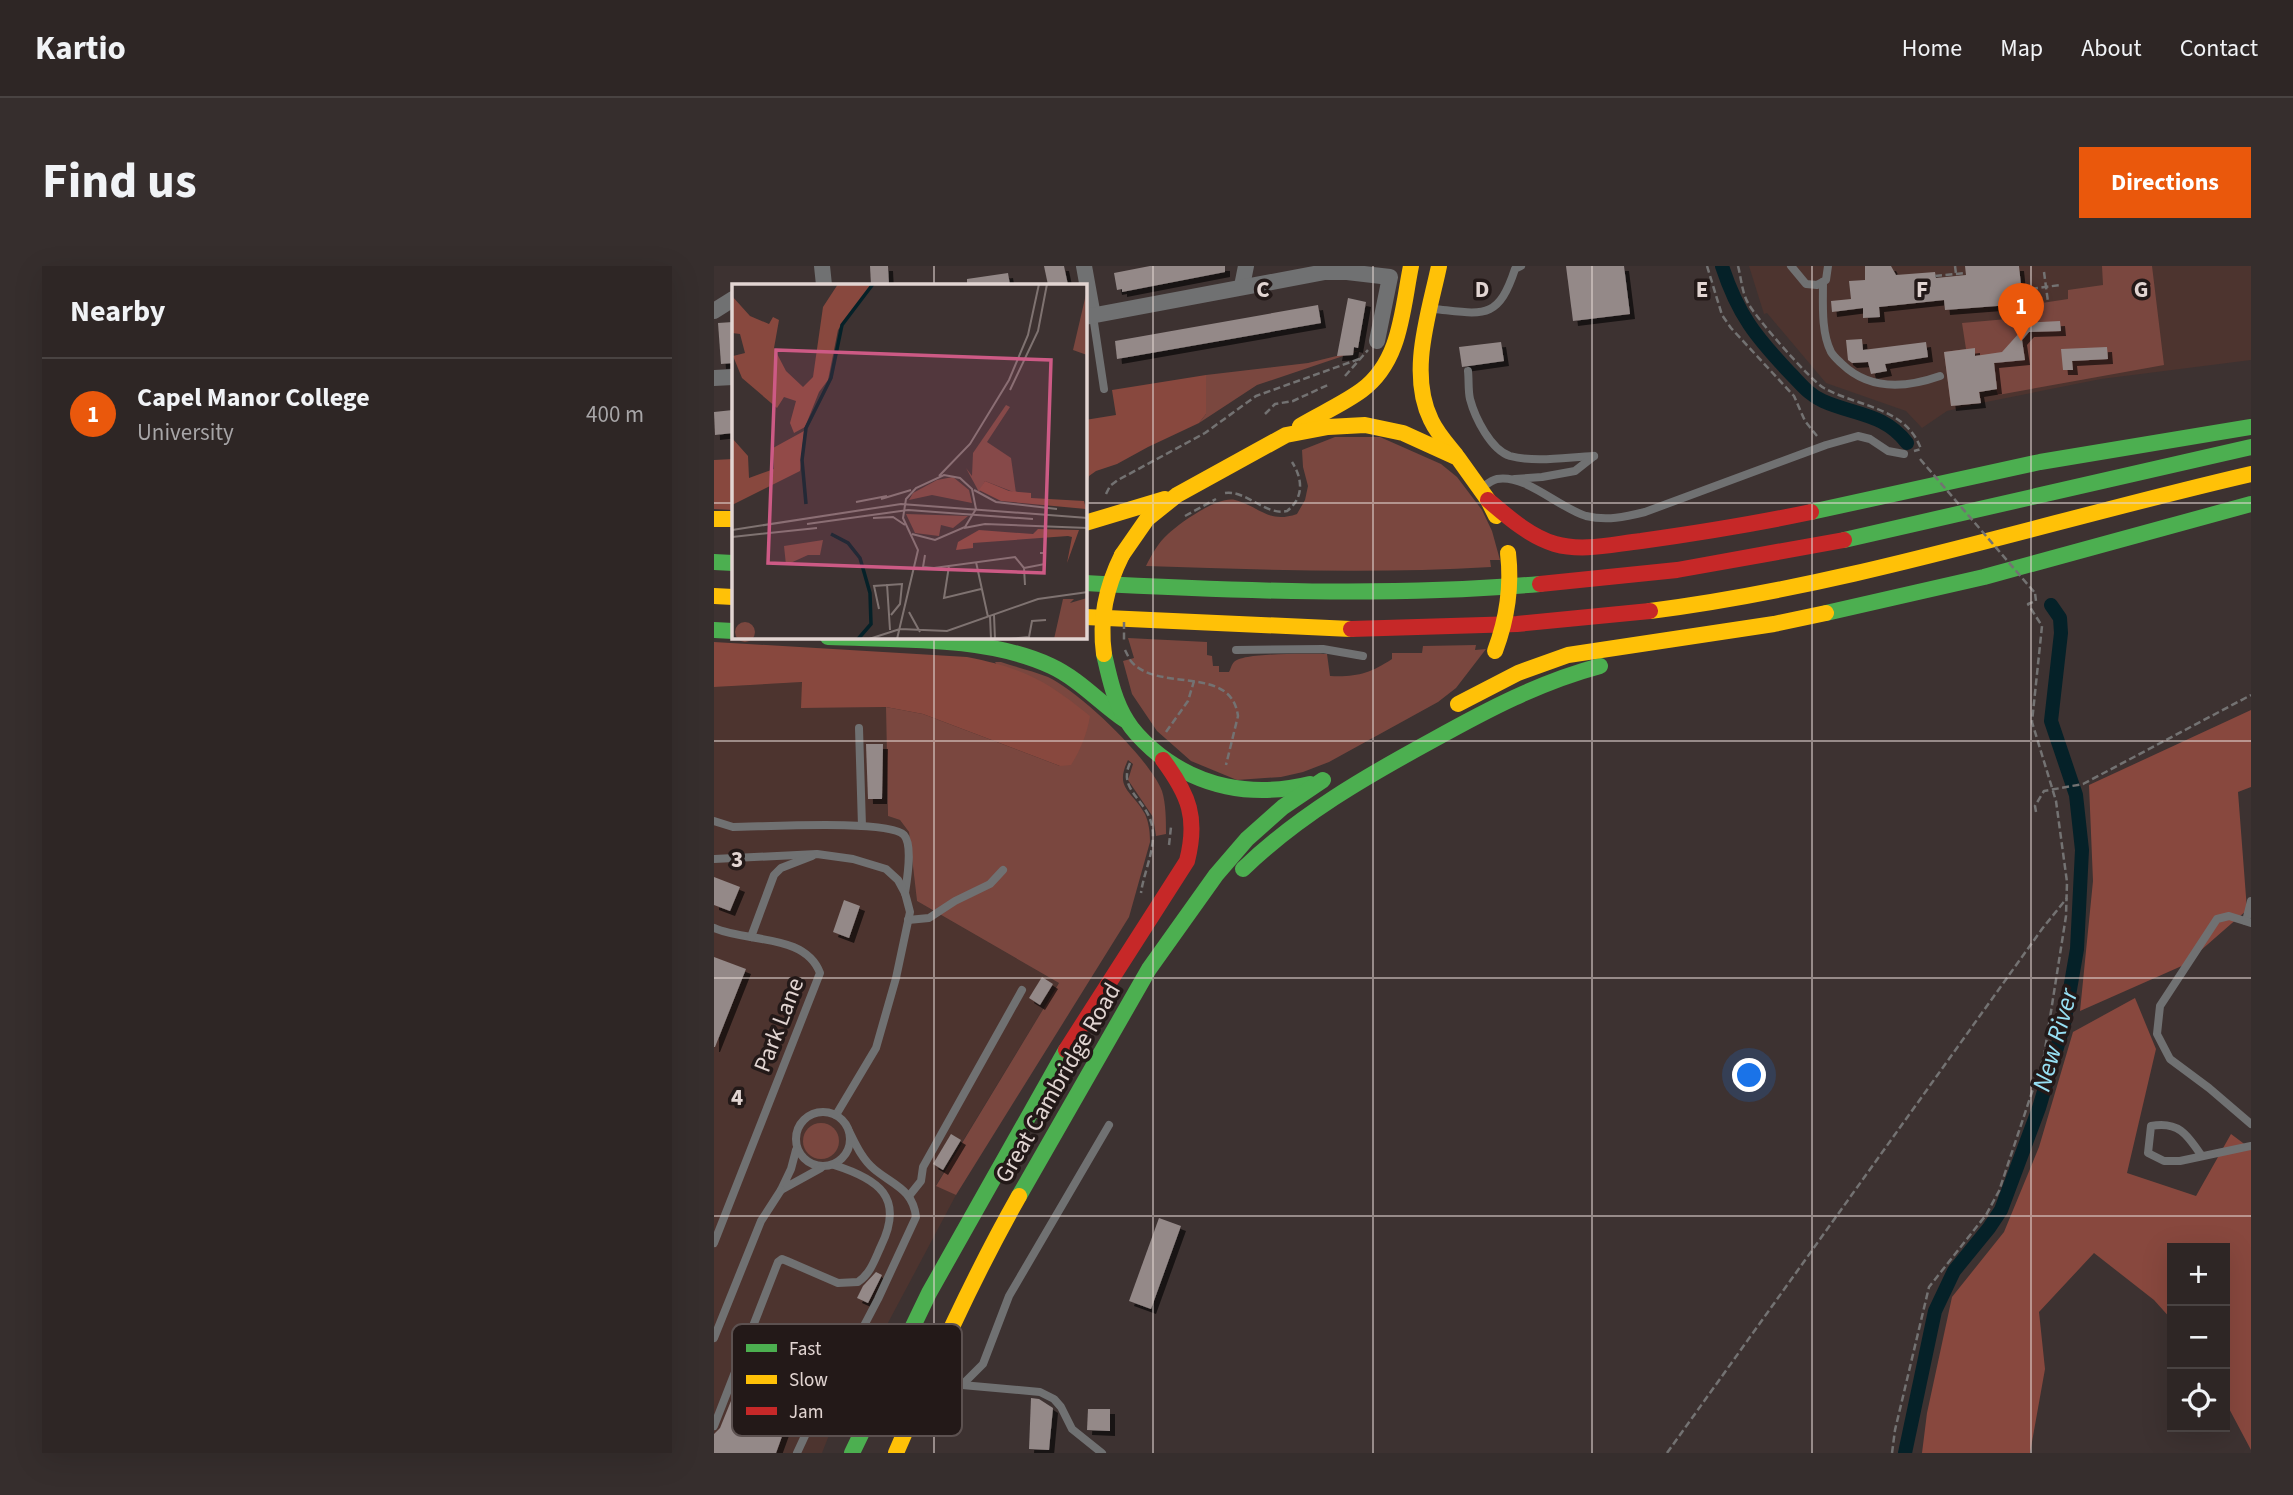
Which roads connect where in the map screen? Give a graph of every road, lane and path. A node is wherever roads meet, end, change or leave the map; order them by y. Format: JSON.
{"nodes":[{"id":1,"x":822,"y":266,"type":"edge"},
{"id":2,"x":1084,"y":266,"type":"edge"},
{"id":3,"x":1246,"y":266,"type":"edge"},
{"id":4,"x":1411,"y":266,"type":"edge"},
{"id":5,"x":1439,"y":266,"type":"edge"},
{"id":6,"x":1521,"y":266,"type":"edge"},
{"id":7,"x":1707,"y":266,"type":"edge"},
{"id":8,"x":1738,"y":266,"type":"edge"},
{"id":9,"x":1791,"y":266,"type":"edge"},
{"id":10,"x":1828,"y":266,"type":"edge"},
{"id":11,"x":1955,"y":266,"type":"edge"},
{"id":12,"x":1325,"y":269,"type":"edge"},
{"id":13,"x":1391,"y":272,"type":"edge"},
{"id":14,"x":2044,"y":272,"type":"dead end"},
{"id":15,"x":1966,"y":273,"type":"dead end"},
{"id":16,"x":1956,"y":274,"type":"junction"},
{"id":17,"x":1935,"y":276,"type":"dead end"},
{"id":18,"x":1823,"y":282,"type":"junction"},
{"id":19,"x":824,"y":284,"type":"edge"},
{"id":20,"x":1086,"y":284,"type":"edge"},
{"id":21,"x":2060,"y":285,"type":"dead end"},
{"id":22,"x":1242,"y":286,"type":"junction"},
{"id":23,"x":2046,"y":287,"type":"junction"},
{"id":24,"x":2031,"y":289,"type":"dead end"},
{"id":25,"x":1087,"y":296,"type":"edge"},
{"id":26,"x":732,"y":300,"type":"edge"},
{"id":27,"x":2048,"y":302,"type":"dead end"},
{"id":28,"x":1431,"y":309,"type":"junction"},
{"id":29,"x":714,"y":311,"type":"edge"},
{"id":30,"x":1089,"y":316,"type":"edge"},
{"id":31,"x":1377,"y":341,"type":"dead end"},
{"id":32,"x":1468,"y":372,"type":"dead end"},
{"id":33,"x":1940,"y":376,"type":"dead end"},
{"id":34,"x":732,"y":377,"type":"edge"},
{"id":35,"x":714,"y":378,"type":"edge"},
{"id":36,"x":1342,"y":378,"type":"dead end"},
{"id":37,"x":1335,"y":382,"type":"dead end"},
{"id":38,"x":1104,"y":389,"type":"dead end"},
{"id":39,"x":1265,"y":414,"type":"dead end"},
{"id":40,"x":2251,"y":427,"type":"edge"},
{"id":41,"x":1286,"y":435,"type":"junction"},
{"id":42,"x":1826,"y":445,"type":"junction"},
{"id":43,"x":2251,"y":447,"type":"edge"},
{"id":44,"x":1904,"y":454,"type":"dead end"},
{"id":45,"x":1458,"y":458,"type":"junction"},
{"id":46,"x":1292,"y":462,"type":"dead end"},
{"id":47,"x":2251,"y":474,"type":"edge"},
{"id":48,"x":1509,"y":479,"type":"junction"},
{"id":49,"x":1485,"y":494,"type":"junction"},
{"id":50,"x":1177,"y":495,"type":"junction"},
{"id":51,"x":1104,"y":501,"type":"dead end"},
{"id":52,"x":2251,"y":504,"type":"edge"},
{"id":53,"x":714,"y":519,"type":"edge"},
{"id":54,"x":732,"y":519,"type":"edge"},
{"id":55,"x":1178,"y":521,"type":"dead end"},
{"id":56,"x":1087,"y":522,"type":"edge"},
{"id":57,"x":714,"y":562,"type":"edge"},
{"id":58,"x":732,"y":563,"type":"edge"},
{"id":59,"x":1087,"y":583,"type":"edge"},
{"id":60,"x":714,"y":596,"type":"edge"},
{"id":61,"x":732,"y":597,"type":"edge"},
{"id":62,"x":1087,"y":617,"type":"edge"},
{"id":63,"x":1124,"y":617,"type":"dead end"},
{"id":64,"x":1774,"y":624,"type":"junction"},
{"id":65,"x":1324,"y":628,"type":"junction"},
{"id":66,"x":714,"y":630,"type":"edge"},
{"id":67,"x":732,"y":631,"type":"edge"},
{"id":68,"x":858,"y":639,"type":"edge"},
{"id":69,"x":1323,"y":649,"type":"junction"},
{"id":70,"x":1237,"y":650,"type":"dead end"},
{"id":71,"x":1363,"y":656,"type":"dead end"},
{"id":72,"x":1194,"y":681,"type":"junction"},
{"id":73,"x":2251,"y":695,"type":"edge"},
{"id":74,"x":1458,"y":704,"type":"junction"},
{"id":75,"x":1444,"y":715,"type":"dead end"},
{"id":76,"x":1127,"y":721,"type":"junction"},
{"id":77,"x":859,"y":728,"type":"dead end"},
{"id":78,"x":1166,"y":732,"type":"dead end"},
{"id":79,"x":1163,"y":761,"type":"junction"},
{"id":80,"x":1130,"y":763,"type":"dead end"},
{"id":81,"x":1225,"y":766,"type":"dead end"},
{"id":82,"x":2052,"y":789,"type":"junction"},
{"id":83,"x":2036,"y":812,"type":"dead end"},
{"id":84,"x":1171,"y":820,"type":"dead end"},
{"id":85,"x":714,"y":821,"type":"edge"},
{"id":86,"x":862,"y":826,"type":"junction"},
{"id":87,"x":1169,"y":846,"type":"dead end"},
{"id":88,"x":817,"y":854,"type":"junction"},
{"id":89,"x":714,"y":859,"type":"edge"},
{"id":90,"x":1003,"y":870,"type":"dead end"},
{"id":91,"x":1146,"y":889,"type":"dead end"},
{"id":92,"x":905,"y":892,"type":"junction"},
{"id":93,"x":2067,"y":898,"type":"junction"},
{"id":94,"x":2251,"y":901,"type":"edge"},
{"id":95,"x":908,"y":920,"type":"junction"},
{"id":96,"x":2248,"y":922,"type":"edge"},
{"id":97,"x":714,"y":928,"type":"edge"},
{"id":98,"x":751,"y":937,"type":"junction"},
{"id":99,"x":1022,"y":989,"type":"dead end"},
{"id":100,"x":1129,"y":1005,"type":"junction"},
{"id":101,"x":836,"y":1115,"type":"junction"},
{"id":102,"x":2251,"y":1124,"type":"edge"},
{"id":103,"x":1109,"y":1125,"type":"dead end"},
{"id":104,"x":849,"y":1131,"type":"junction"},
{"id":105,"x":795,"y":1144,"type":"junction"},
{"id":106,"x":2251,"y":1146,"type":"edge"},
{"id":107,"x":2202,"y":1155,"type":"junction"},
{"id":108,"x":834,"y":1165,"type":"junction"},
{"id":109,"x":824,"y":1167,"type":"junction"},
{"id":110,"x":781,"y":1190,"type":"junction"},
{"id":111,"x":909,"y":1196,"type":"junction"},
{"id":112,"x":714,"y":1243,"type":"edge"},
{"id":113,"x":754,"y":1324,"type":"edge"},
{"id":114,"x":866,"y":1324,"type":"edge"},
{"id":115,"x":914,"y":1324,"type":"edge"},
{"id":116,"x":953,"y":1324,"type":"edge"},
{"id":117,"x":714,"y":1338,"type":"edge"},
{"id":118,"x":732,"y":1381,"type":"edge"},
{"id":119,"x":962,"y":1384,"type":"edge"},
{"id":120,"x":962,"y":1385,"type":"edge"},
{"id":121,"x":714,"y":1426,"type":"edge"},
{"id":122,"x":805,"y":1436,"type":"edge"},
{"id":123,"x":860,"y":1436,"type":"edge"},
{"id":124,"x":903,"y":1436,"type":"edge"},
{"id":125,"x":797,"y":1453,"type":"edge"},
{"id":126,"x":852,"y":1453,"type":"edge"},
{"id":127,"x":896,"y":1453,"type":"edge"},
{"id":128,"x":1102,"y":1453,"type":"edge"},
{"id":129,"x":1667,"y":1453,"type":"edge"},
{"id":130,"x":1892,"y":1453,"type":"edge"}],
"edges":[{"from":1,"to":19,"type":"street"},
{"from":2,"to":20,"type":"street"},
{"from":3,"to":22,"type":"street"},
{"from":4,"to":41,"type":"highway"},
{"from":5,"to":28,"type":"highway"},
{"from":6,"to":28,"type":"lane"},
{"from":7,"to":42,"type":"path"},
{"from":8,"to":82,"type":"path","bridge":true},
{"from":9,"to":18,"type":"lane"},
{"from":10,"to":18,"type":"lane"},
{"from":11,"to":16,"type":"path"},
{"from":12,"to":13,"type":"street"},
{"from":12,"to":22,"type":"street"},
{"from":13,"to":31,"type":"street"},
{"from":14,"to":23,"type":"path"},
{"from":15,"to":16,"type":"path"},
{"from":16,"to":17,"type":"path"},
{"from":18,"to":33,"type":"lane"},
{"from":21,"to":23,"type":"path"},
{"from":22,"to":30,"type":"street"},
{"from":23,"to":24,"type":"path"},
{"from":23,"to":27,"type":"path"},
{"from":25,"to":30,"type":"street"},
{"from":26,"to":29,"type":"street"},
{"from":28,"to":45,"type":"highway"},
{"from":30,"to":38,"type":"lane"},
{"from":32,"to":48,"type":"lane"},
{"from":34,"to":35,"type":"street"},
{"from":36,"to":51,"type":"path"},
{"from":37,"to":39,"type":"path"},
{"from":40,"to":49,"type":"highway"},
{"from":41,"to":45,"type":"highway"},
{"from":41,"to":50,"type":"highway"},
{"from":42,"to":44,"type":"lane"},
{"from":42,"to":48,"type":"lane"},
{"from":43,"to":59,"type":"highway"},
{"from":45,"to":49,"type":"highway"},
{"from":46,"to":55,"type":"path"},
{"from":47,"to":65,"type":"highway"},
{"from":48,"to":49,"type":"lane"},
{"from":49,"to":74,"type":"highway","bridge":true},
{"from":50,"to":56,"type":"highway"},
{"from":50,"to":76,"type":"highway","bridge":true},
{"from":52,"to":64,"type":"highway"},
{"from":53,"to":54,"type":"highway"},
{"from":57,"to":58,"type":"highway"},
{"from":60,"to":61,"type":"highway"},
{"from":62,"to":65,"type":"highway"},
{"from":63,"to":72,"type":"path","bridge":true},
{"from":64,"to":74,"type":"highway"},
{"from":64,"to":100,"type":"highway"},
{"from":65,"to":69,"type":"lane"},
{"from":66,"to":67,"type":"highway"},
{"from":68,"to":76,"type":"highway"},
{"from":69,"to":70,"type":"lane"},
{"from":69,"to":71,"type":"lane"},
{"from":72,"to":78,"type":"path"},
{"from":72,"to":81,"type":"path"},
{"from":73,"to":82,"type":"path"},
{"from":74,"to":75,"type":"highway"},
{"from":76,"to":79,"type":"highway","name":"Great Cambridge Road"},
{"from":77,"to":86,"type":"lane"},
{"from":79,"to":100,"type":"highway","name":"Great Cambridge Road"},
{"from":79,"to":115,"type":"highway","name":"Great Cambridge Road"},
{"from":80,"to":91,"type":"path"},
{"from":82,"to":83,"type":"path"},
{"from":82,"to":93,"type":"path"},
{"from":84,"to":87,"type":"path"},
{"from":85,"to":86,"type":"lane"},
{"from":86,"to":92,"type":"lane"},
{"from":88,"to":89,"type":"lane"},
{"from":88,"to":92,"type":"lane"},
{"from":88,"to":98,"type":"lane"},
{"from":90,"to":95,"type":"lane"},
{"from":92,"to":95,"type":"lane"},
{"from":93,"to":129,"type":"path"},
{"from":93,"to":130,"type":"path"},
{"from":94,"to":96,"type":"lane"},
{"from":95,"to":101,"type":"lane"},
{"from":96,"to":102,"type":"lane"},
{"from":97,"to":98,"type":"lane","name":"Park Lane"},
{"from":98,"to":112,"type":"lane","name":"Park Lane"},
{"from":99,"to":111,"type":"lane"},
{"from":100,"to":116,"type":"highway","name":"Great Cambridge Road"},
{"from":101,"to":104,"type":"lane"},
{"from":101,"to":105,"type":"lane"},
{"from":103,"to":119,"type":"lane"},
{"from":104,"to":108,"type":"lane"},
{"from":104,"to":111,"type":"lane"},
{"from":105,"to":109,"type":"lane"},
{"from":105,"to":110,"type":"lane"},
{"from":106,"to":107,"type":"lane"},
{"from":107,"to":107,"type":"lane"},
{"from":108,"to":109,"type":"lane"},
{"from":108,"to":113,"type":"lane"},
{"from":109,"to":110,"type":"lane"},
{"from":110,"to":117,"type":"lane"},
{"from":111,"to":114,"type":"lane"},
{"from":118,"to":121,"type":"lane"},
{"from":120,"to":128,"type":"lane"},
{"from":122,"to":125,"type":"lane"},
{"from":123,"to":126,"type":"highway","name":"Great Cambridge Road"},
{"from":124,"to":127,"type":"highway","name":"Great Cambridge Road"}]}
